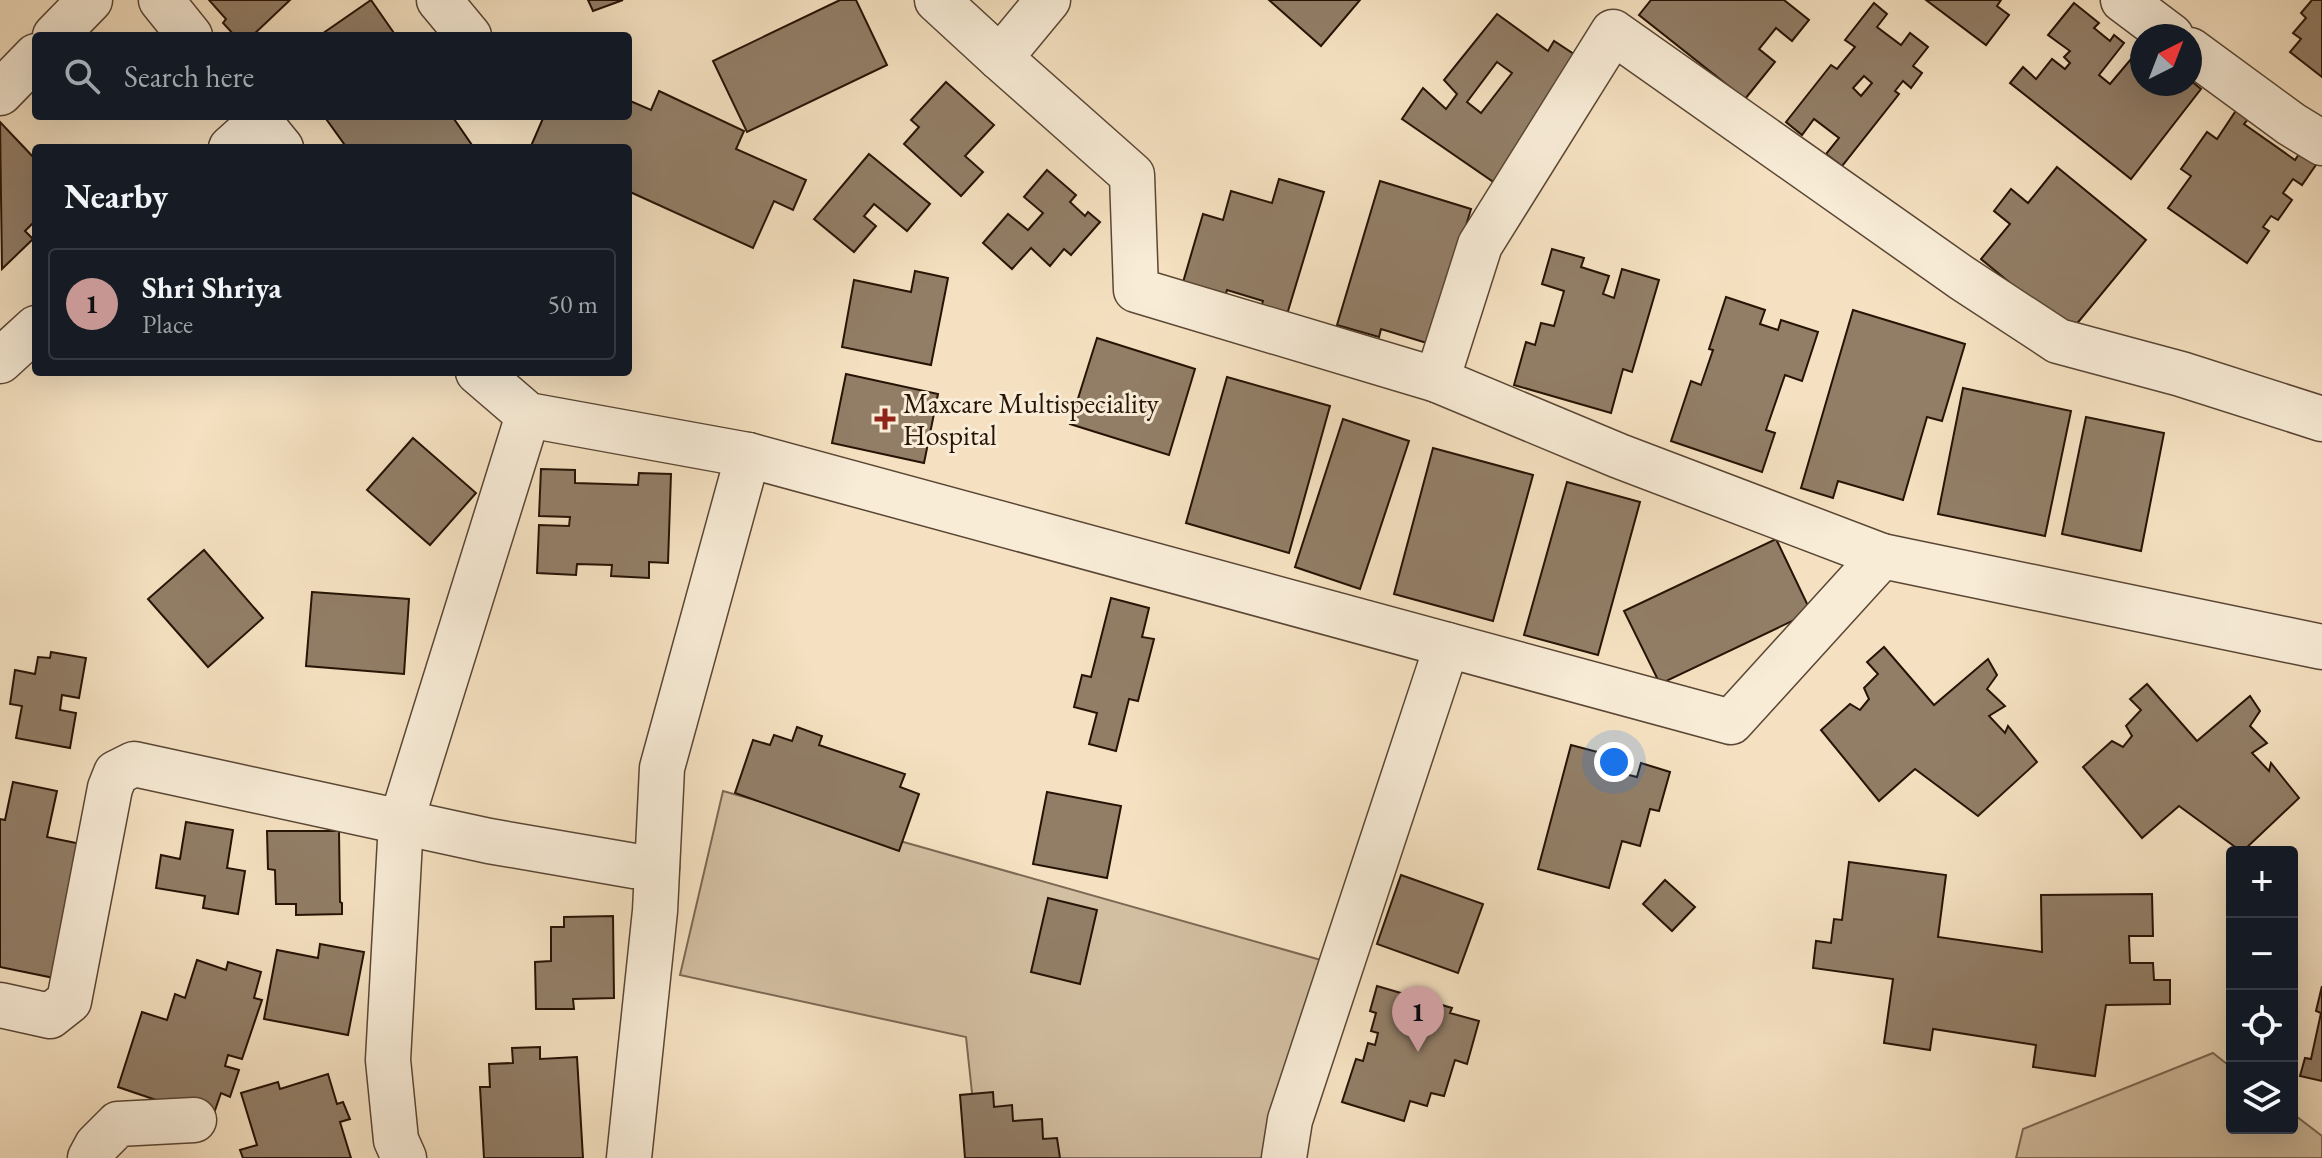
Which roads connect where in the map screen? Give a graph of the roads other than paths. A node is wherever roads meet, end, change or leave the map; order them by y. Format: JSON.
{"nodes":[{"id":1,"x":90,"y":0,"type":"edge"},
{"id":2,"x":161,"y":0,"type":"edge"},
{"id":3,"x":439,"y":0,"type":"edge"},
{"id":4,"x":937,"y":0,"type":"edge"},
{"id":5,"x":1048,"y":0,"type":"edge"},
{"id":6,"x":2123,"y":0,"type":"edge"},
{"id":7,"x":1619,"y":16,"type":"edge"},
{"id":8,"x":2155,"y":24,"type":"edge"},
{"id":9,"x":59,"y":32,"type":"edge"},
{"id":10,"x":187,"y":32,"type":"edge"},
{"id":11,"x":466,"y":32,"type":"edge"},
{"id":12,"x":1000,"y":58,"type":"junction"},
{"id":13,"x":2202,"y":59,"type":"edge"},
{"id":14,"x":32,"y":60,"type":"edge"},
{"id":15,"x":0,"y":93,"type":"edge"},
{"id":16,"x":2322,"y":143,"type":"edge"},
{"id":17,"x":32,"y":332,"type":"edge"},
{"id":18,"x":0,"y":361,"type":"edge"},
{"id":19,"x":483,"y":376,"type":"edge"},
{"id":20,"x":1437,"y":380,"type":"junction"},
{"id":21,"x":528,"y":415,"type":"junction"},
{"id":22,"x":2322,"y":419,"type":"edge"},
{"id":23,"x":748,"y":455,"type":"junction"},
{"id":24,"x":1882,"y":556,"type":"junction"},
{"id":25,"x":1447,"y":645,"type":"junction"},
{"id":26,"x":2322,"y":647,"type":"edge"},
{"id":27,"x":401,"y":822,"type":"junction"},
{"id":28,"x":657,"y":867,"type":"junction"},
{"id":29,"x":0,"y":1005,"type":"edge"},
{"id":30,"x":194,"y":1120,"type":"dead end"},
{"id":31,"x":90,"y":1158,"type":"edge"},
{"id":32,"x":404,"y":1158,"type":"edge"},
{"id":33,"x":629,"y":1158,"type":"edge"},
{"id":34,"x":1284,"y":1158,"type":"edge"}],
"edges":[{"from":1,"to":9,"type":"street"},
{"from":2,"to":10,"type":"street"},
{"from":3,"to":11,"type":"street"},
{"from":4,"to":12,"type":"street"},
{"from":5,"to":12,"type":"street"},
{"from":6,"to":8,"type":"street"},
{"from":7,"to":20,"type":"street"},
{"from":7,"to":22,"type":"street"},
{"from":12,"to":20,"type":"street"},
{"from":13,"to":16,"type":"street"},
{"from":14,"to":15,"type":"street"},
{"from":17,"to":18,"type":"street"},
{"from":19,"to":21,"type":"street"},
{"from":20,"to":24,"type":"street"},
{"from":21,"to":23,"type":"street"},
{"from":21,"to":27,"type":"street"},
{"from":23,"to":25,"type":"street"},
{"from":23,"to":28,"type":"street"},
{"from":24,"to":25,"type":"street"},
{"from":24,"to":26,"type":"street"},
{"from":25,"to":34,"type":"street"},
{"from":27,"to":28,"type":"street"},
{"from":27,"to":29,"type":"street"},
{"from":27,"to":32,"type":"street"},
{"from":28,"to":33,"type":"street"},
{"from":30,"to":31,"type":"street"}]}
